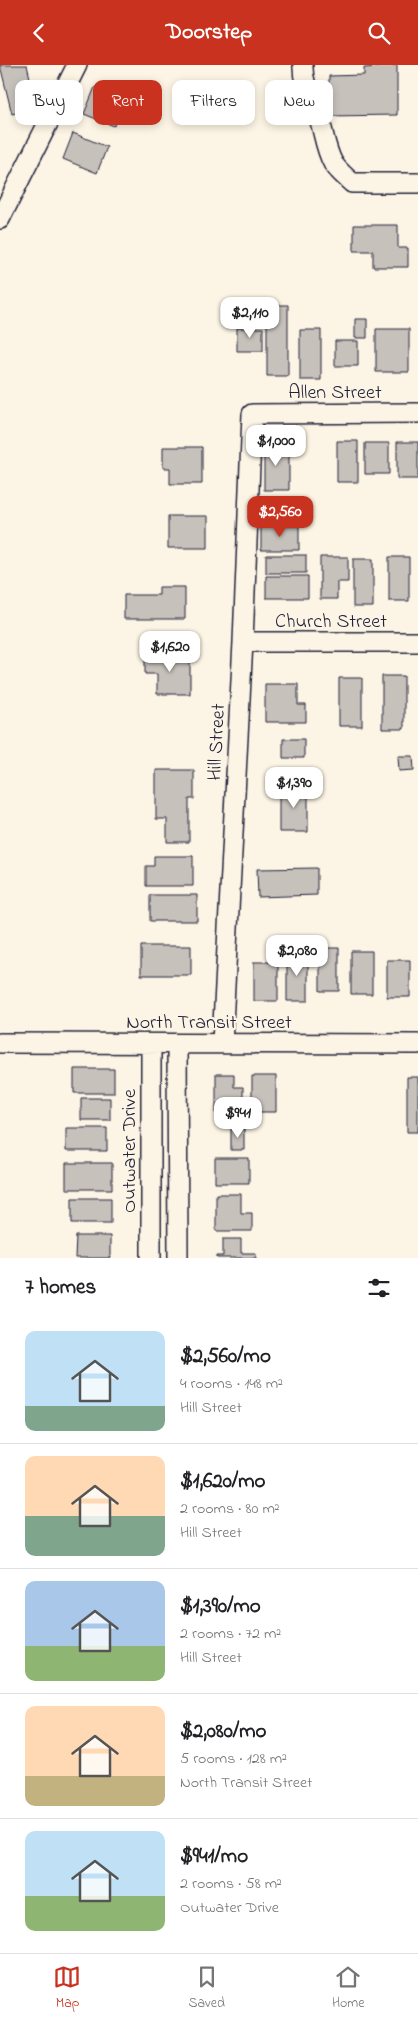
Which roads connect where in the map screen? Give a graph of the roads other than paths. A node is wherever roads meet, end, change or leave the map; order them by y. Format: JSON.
{"nodes":[{"id":1,"x":77,"y":65,"type":"edge"},
{"id":2,"x":303,"y":65,"type":"edge"},
{"id":3,"x":418,"y":183,"type":"edge"},
{"id":4,"x":0,"y":219,"type":"edge"},
{"id":5,"x":252,"y":413,"type":"joint"},
{"id":6,"x":418,"y":413,"type":"edge"},
{"id":7,"x":243,"y":642,"type":"junction"},
{"id":8,"x":418,"y":642,"type":"edge"},
{"id":9,"x":0,"y":1043,"type":"edge"},
{"id":10,"x":222,"y":1043,"type":"junction"},
{"id":11,"x":150,"y":1044,"type":"junction"},
{"id":12,"x":418,"y":1044,"type":"edge"},
{"id":13,"x":177,"y":1045,"type":"junction"},
{"id":14,"x":150,"y":1258,"type":"edge"},
{"id":15,"x":178,"y":1258,"type":"edge"}],
"edges":[{"from":1,"to":4,"type":"street"},
{"from":2,"to":3,"type":"street"},
{"from":5,"to":6,"type":"street","name":"Allen Street"},
{"from":5,"to":7,"type":"street","name":"Hill Street"},
{"from":7,"to":8,"type":"street","name":"Church Street"},
{"from":7,"to":10,"type":"street","name":"Hill Street"},
{"from":9,"to":11,"type":"street","name":"North Transit Street"},
{"from":10,"to":12,"type":"street","name":"North Transit Street"},
{"from":10,"to":13,"type":"street","name":"North Transit Street"},
{"from":11,"to":13,"type":"street","name":"North Transit Street"},
{"from":11,"to":14,"type":"street","name":"Outwater Drive"},
{"from":13,"to":15,"type":"street"}]}
